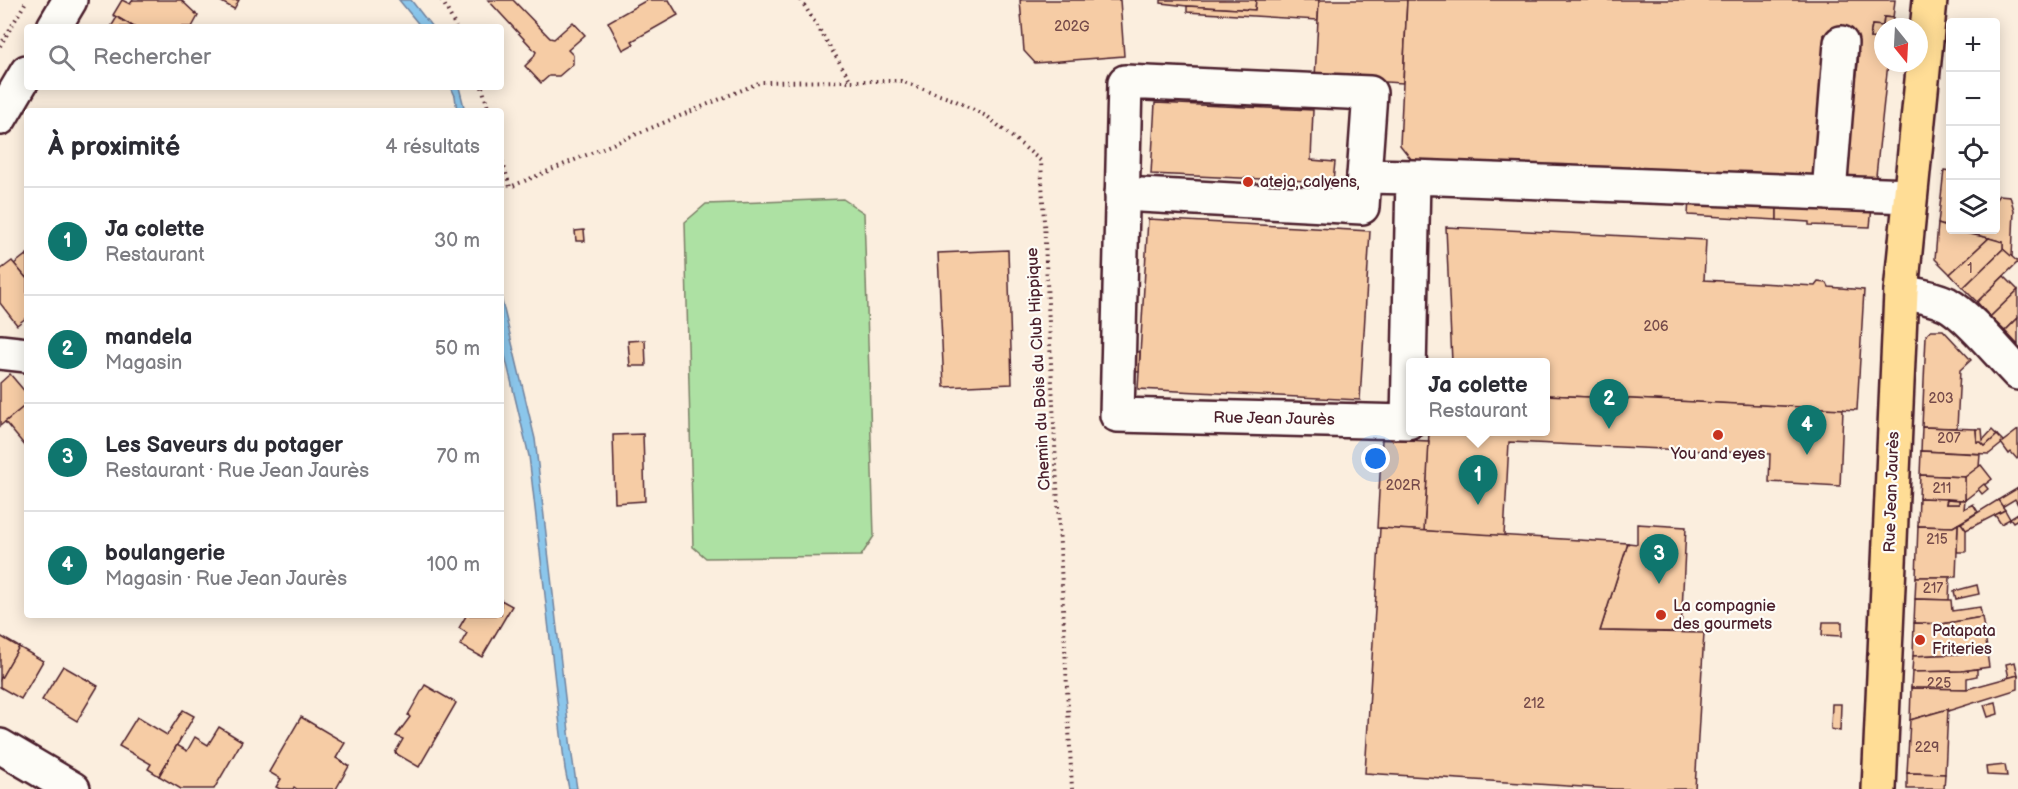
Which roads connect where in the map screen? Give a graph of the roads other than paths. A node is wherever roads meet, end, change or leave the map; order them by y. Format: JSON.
{"nodes":[{"id":1,"x":70,"y":0,"type":"edge"},
{"id":2,"x":1930,"y":0,"type":"edge"},
{"id":3,"x":56,"y":24,"type":"edge"},
{"id":4,"x":1841,"y":43,"type":"dead end"},
{"id":5,"x":24,"y":77,"type":"edge"},
{"id":6,"x":0,"y":118,"type":"edge"},
{"id":7,"x":1364,"y":176,"type":"junction"},
{"id":8,"x":1413,"y":177,"type":"junction"},
{"id":9,"x":1829,"y":193,"type":"junction"},
{"id":10,"x":1122,"y":194,"type":"junction"},
{"id":11,"x":1910,"y":196,"type":"junction"},
{"id":12,"x":1901,"y":292,"type":"junction"},
{"id":13,"x":0,"y":352,"type":"edge"},
{"id":14,"x":24,"y":356,"type":"edge"},
{"id":15,"x":1409,"y":358,"type":"edge"},
{"id":16,"x":2018,"y":374,"type":"edge"},
{"id":17,"x":1406,"y":422,"type":"edge"},
{"id":18,"x":0,"y":746,"type":"edge"},
{"id":19,"x":73,"y":789,"type":"edge"},
{"id":20,"x":1879,"y":789,"type":"edge"}],
"edges":[{"from":1,"to":3,"type":"street"},
{"from":2,"to":11,"type":"main road","name":"Rue Jean Jaurès"},
{"from":4,"to":9,"type":"street"},
{"from":5,"to":6,"type":"street"},
{"from":7,"to":8,"type":"street"},
{"from":7,"to":10,"type":"street","name":"Rue Jean Jaurès"},
{"from":7,"to":10,"type":"street","name":"Rue Jean Jaurès"},
{"from":8,"to":9,"type":"street"},
{"from":8,"to":15,"type":"street","name":"Rue Jean Jaurès"},
{"from":9,"to":11,"type":"street"},
{"from":10,"to":17,"type":"street","name":"Rue Jean Jaurès"},
{"from":11,"to":12,"type":"main road","name":"Rue Jean Jaurès"},
{"from":12,"to":16,"type":"street"},
{"from":12,"to":20,"type":"main road","name":"Rue Jean Jaurès"},
{"from":13,"to":14,"type":"street"},
{"from":18,"to":19,"type":"street"}]}
